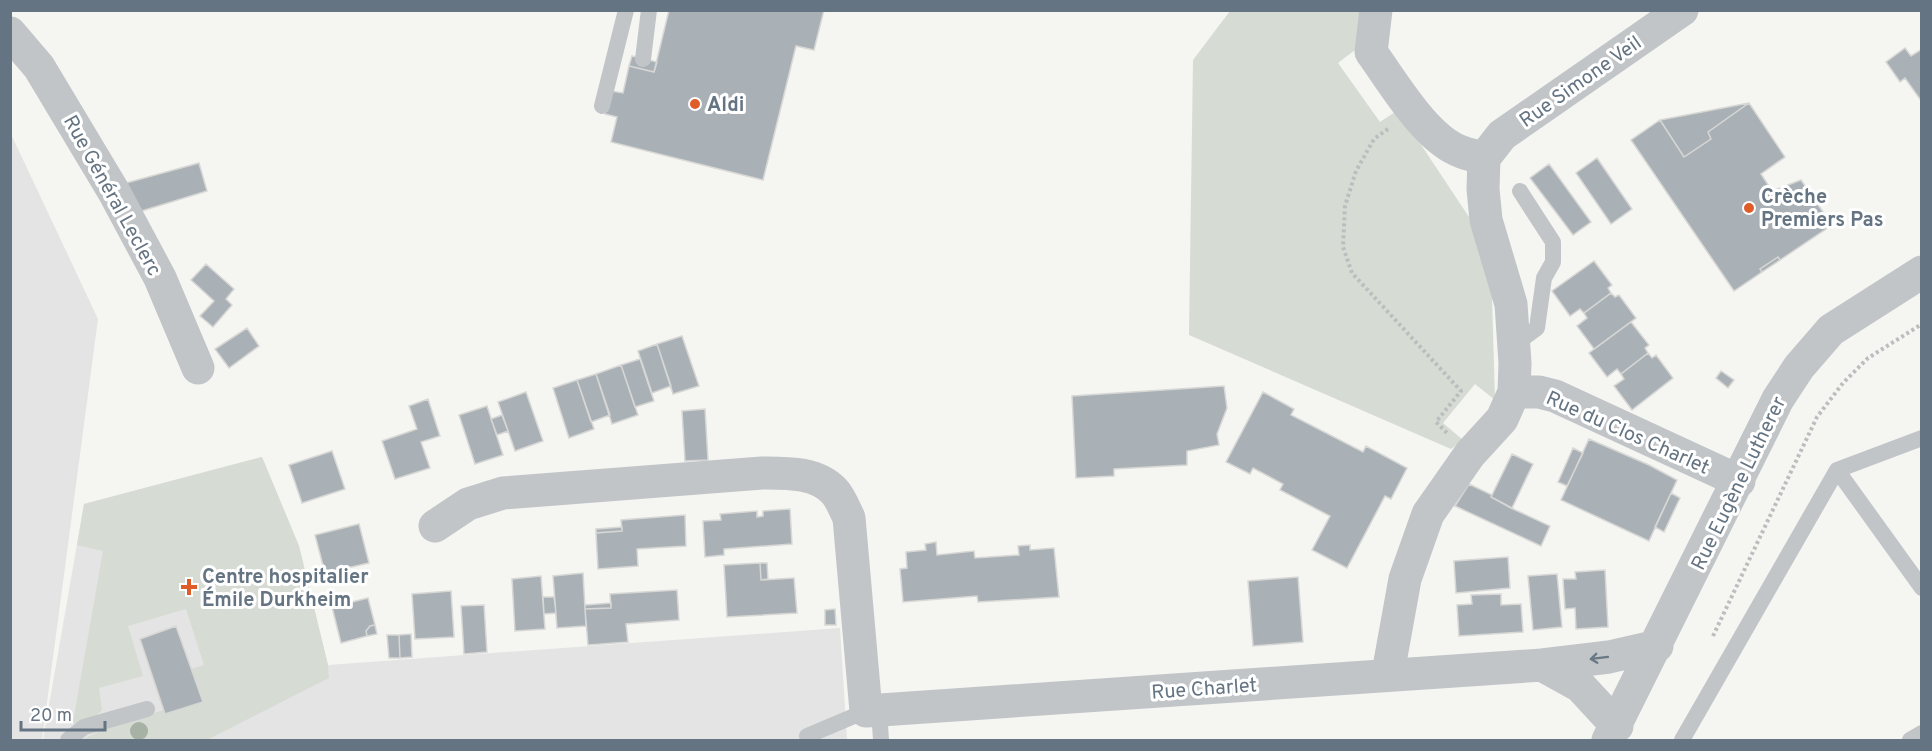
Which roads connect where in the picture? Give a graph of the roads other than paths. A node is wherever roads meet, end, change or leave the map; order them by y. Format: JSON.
{"nodes":[{"id":1,"x":626,"y":10,"type":"edge"},
{"id":2,"x":649,"y":10,"type":"edge"},
{"id":3,"x":1376,"y":10,"type":"edge"},
{"id":4,"x":1682,"y":10,"type":"edge"},
{"id":5,"x":10,"y":33,"type":"edge"},
{"id":6,"x":643,"y":59,"type":"dead end"},
{"id":7,"x":602,"y":106,"type":"dead end"},
{"id":8,"x":1484,"y":158,"type":"junction"},
{"id":9,"x":1520,"y":191,"type":"dead end"},
{"id":10,"x":1922,"y":272,"type":"edge"},
{"id":11,"x":1514,"y":345,"type":"junction"},
{"id":12,"x":198,"y":368,"type":"dead end"},
{"id":13,"x":1514,"y":392,"type":"junction"},
{"id":14,"x":1922,"y":438,"type":"edge"},
{"id":15,"x":1837,"y":470,"type":"junction"},
{"id":16,"x":1739,"y":481,"type":"junction"},
{"id":17,"x":435,"y":526,"type":"dead end"},
{"id":18,"x":1922,"y":588,"type":"edge"},
{"id":19,"x":1657,"y":646,"type":"junction"},
{"id":20,"x":1542,"y":665,"type":"junction"},
{"id":21,"x":1392,"y":675,"type":"junction"},
{"id":22,"x":147,"y":709,"type":"dead end"},
{"id":23,"x":875,"y":721,"type":"edge"},
{"id":24,"x":1613,"y":733,"type":"edge"},
{"id":25,"x":1922,"y":733,"type":"edge"},
{"id":26,"x":68,"y":741,"type":"edge"},
{"id":27,"x":807,"y":741,"type":"edge"},
{"id":28,"x":1682,"y":741,"type":"edge"},
{"id":29,"x":1910,"y":741,"type":"edge"}],
"edges":[{"from":1,"to":7,"type":"lane"},
{"from":2,"to":6,"type":"lane"},
{"from":3,"to":8,"type":"street"},
{"from":4,"to":8,"type":"street","name":"Rue Simone Veil"},
{"from":5,"to":12,"type":"street","name":"Rue Général Leclerc"},
{"from":8,"to":11,"type":"street"},
{"from":9,"to":11,"type":"lane"},
{"from":10,"to":16,"type":"street","name":"Rue Eugène Lutherer"},
{"from":11,"to":13,"type":"street"},
{"from":13,"to":16,"type":"street","name":"Rue du Clos Charlet"},
{"from":13,"to":21,"type":"street"},
{"from":14,"to":15,"type":"lane"},
{"from":15,"to":18,"type":"lane"},
{"from":15,"to":28,"type":"lane"},
{"from":16,"to":19,"type":"street","name":"Rue Eugène Lutherer"},
{"from":17,"to":23,"type":"street"},
{"from":19,"to":20,"type":"street","name":"Rue Charlet","one_way":true},
{"from":19,"to":24,"type":"street","name":"Rue Eugène Lutherer"},
{"from":20,"to":21,"type":"street","name":"Rue Charlet"},
{"from":20,"to":24,"type":"street"},
{"from":21,"to":23,"type":"street","name":"Rue Charlet"},
{"from":22,"to":26,"type":"lane"},
{"from":23,"to":27,"type":"lane"},
{"from":25,"to":29,"type":"lane"}]}
